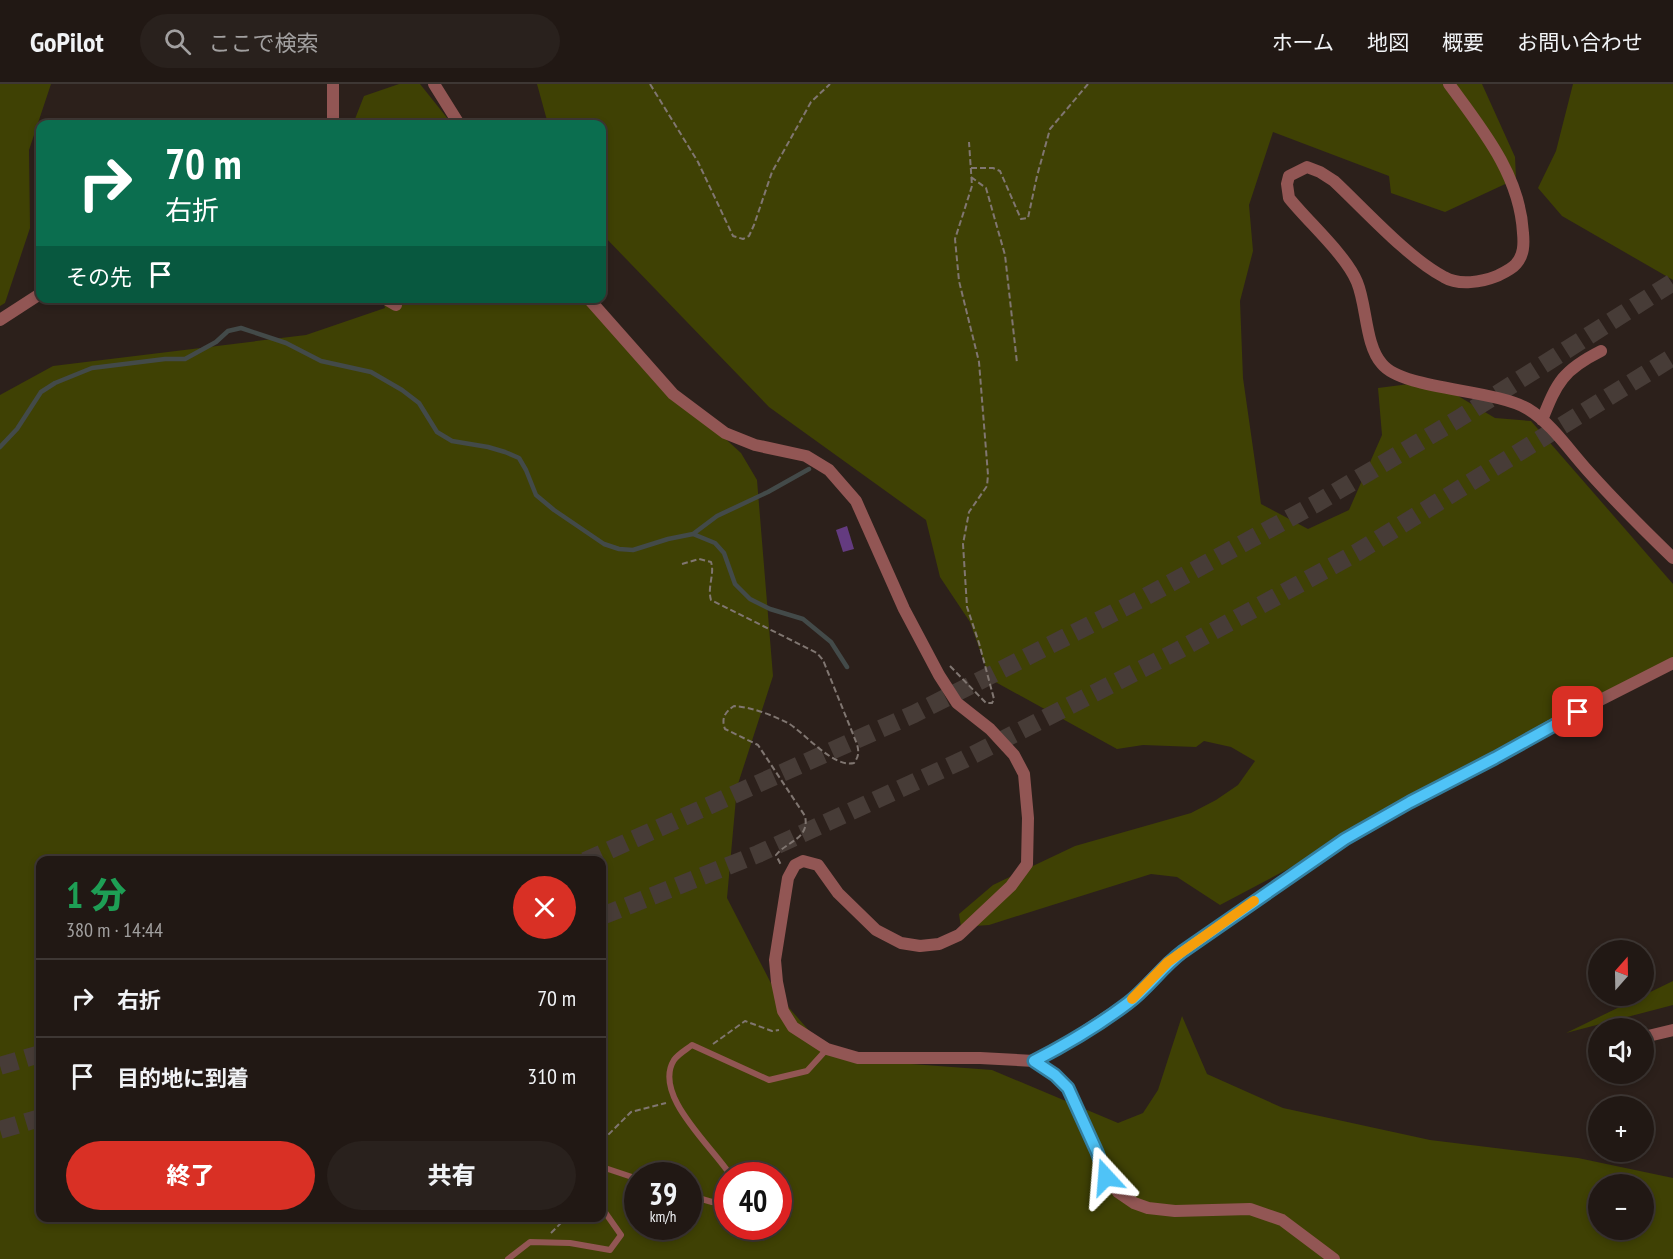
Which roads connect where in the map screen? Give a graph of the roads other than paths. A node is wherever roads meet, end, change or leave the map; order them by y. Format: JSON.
{"nodes":[{"id":1,"x":333,"y":84,"type":"edge"},
{"id":2,"x":434,"y":84,"type":"edge"},
{"id":3,"x":1449,"y":84,"type":"edge"},
{"id":4,"x":333,"y":120,"type":"edge"},
{"id":5,"x":456,"y":120,"type":"edge"},
{"id":6,"x":36,"y":297,"type":"edge"},
{"id":7,"x":592,"y":303,"type":"edge"},
{"id":8,"x":0,"y":320,"type":"edge"},
{"id":9,"x":1601,"y":351,"type":"dead end"},
{"id":10,"x":1542,"y":420,"type":"junction"},
{"id":11,"x":1673,"y":558,"type":"edge"},
{"id":12,"x":1673,"y":663,"type":"edge"},
{"id":13,"x":1673,"y":1030,"type":"edge"},
{"id":14,"x":1654,"y":1035,"type":"edge"},
{"id":15,"x":827,"y":1049,"type":"junction"},
{"id":16,"x":1034,"y":1061,"type":"junction"},
{"id":17,"x":722,"y":1162,"type":"edge"},
{"id":18,"x":606,"y":1168,"type":"edge"},
{"id":19,"x":624,"y":1174,"type":"edge"},
{"id":20,"x":606,"y":1214,"type":"edge"},
{"id":21,"x":508,"y":1259,"type":"edge"},
{"id":22,"x":1334,"y":1259,"type":"edge"}],
"edges":[{"from":1,"to":4,"type":"street"},
{"from":2,"to":5,"type":"street"},
{"from":3,"to":10,"type":"street"},
{"from":6,"to":8,"type":"street"},
{"from":7,"to":15,"type":"street"},
{"from":9,"to":10,"type":"street"},
{"from":10,"to":11,"type":"street"},
{"from":12,"to":16,"type":"street"},
{"from":13,"to":14,"type":"street"},
{"from":15,"to":16,"type":"street"},
{"from":15,"to":17,"type":"lane"},
{"from":16,"to":22,"type":"street"},
{"from":18,"to":19,"type":"lane"},
{"from":20,"to":21,"type":"lane"}]}
